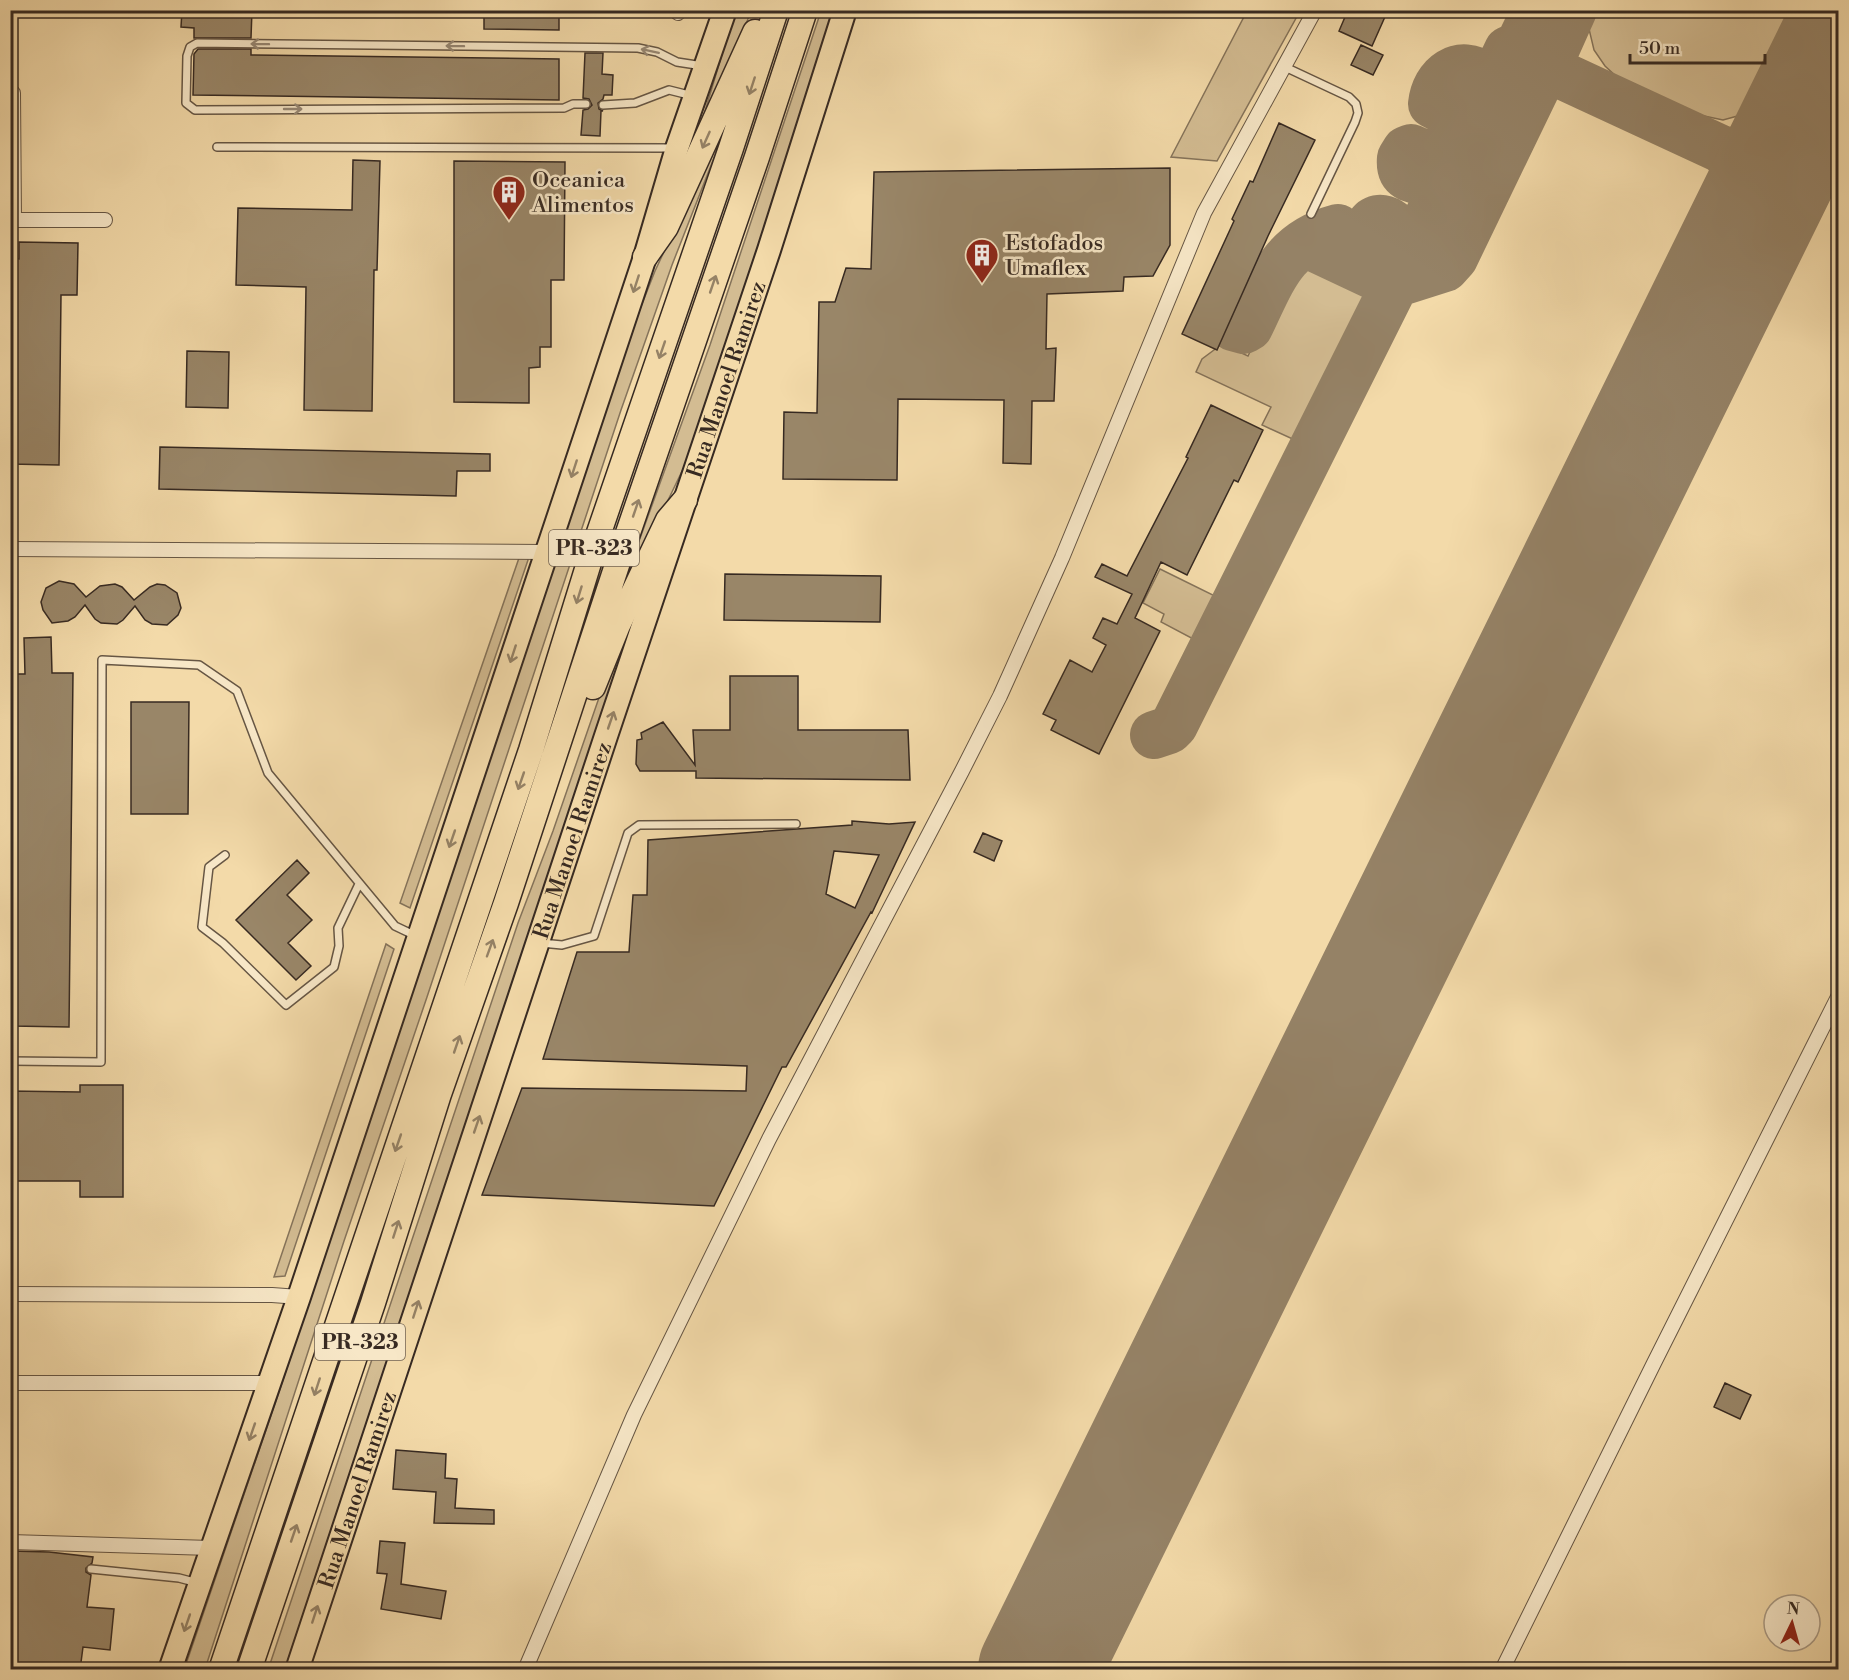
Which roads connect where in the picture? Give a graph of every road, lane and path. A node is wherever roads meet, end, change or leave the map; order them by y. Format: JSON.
{"nodes":[{"id":1,"x":725,"y":10,"type":"edge"},
{"id":2,"x":765,"y":10,"type":"edge"},
{"id":3,"x":776,"y":10,"type":"edge"},
{"id":4,"x":805,"y":10,"type":"edge"},
{"id":5,"x":845,"y":10,"type":"edge"},
{"id":6,"x":1315,"y":10,"type":"edge"},
{"id":7,"x":706,"y":66,"type":"junction"},
{"id":8,"x":1285,"y":67,"type":"junction"},
{"id":9,"x":10,"y":93,"type":"edge"},
{"id":10,"x":696,"y":97,"type":"junction"},
{"id":11,"x":586,"y":104,"type":"dead end"},
{"id":12,"x":603,"y":105,"type":"dead end"},
{"id":13,"x":216,"y":147,"type":"dead end"},
{"id":14,"x":677,"y":148,"type":"junction"},
{"id":15,"x":1311,"y":214,"type":"dead end"},
{"id":16,"x":12,"y":220,"type":"edge"},
{"id":17,"x":105,"y":220,"type":"dead end"},
{"id":18,"x":645,"y":257,"type":"junction"},
{"id":19,"x":685,"y":500,"type":"junction"},
{"id":20,"x":10,"y":549,"type":"edge"},
{"id":21,"x":546,"y":552,"type":"junction"},
{"id":22,"x":796,"y":824,"type":"dead end"},
{"id":23,"x":225,"y":855,"type":"dead end"},
{"id":24,"x":359,"y":884,"type":"junction"},
{"id":25,"x":506,"y":903,"type":"junction"},
{"id":26,"x":418,"y":937,"type":"junction"},
{"id":27,"x":539,"y":943,"type":"junction"},
{"id":28,"x":1839,"y":997,"type":"edge"},
{"id":29,"x":10,"y":1061,"type":"edge"},
{"id":30,"x":10,"y":1294,"type":"edge"},
{"id":31,"x":299,"y":1298,"type":"junction"},
{"id":32,"x":10,"y":1383,"type":"edge"},
{"id":33,"x":270,"y":1383,"type":"junction"},
{"id":34,"x":10,"y":1542,"type":"edge"},
{"id":35,"x":211,"y":1548,"type":"junction"},
{"id":36,"x":91,"y":1569,"type":"dead end"},
{"id":37,"x":201,"y":1583,"type":"junction"},
{"id":38,"x":171,"y":1670,"type":"edge"},
{"id":39,"x":221,"y":1670,"type":"edge"},
{"id":40,"x":249,"y":1670,"type":"edge"},
{"id":41,"x":297,"y":1670,"type":"edge"},
{"id":42,"x":525,"y":1670,"type":"edge"},
{"id":43,"x":1503,"y":1670,"type":"edge"}],
"edges":[{"from":1,"to":7,"type":"main road"},
{"from":2,"to":18,"type":"highway","one_way":true},
{"from":3,"to":39,"type":"highway","number":"PR-323","one_way":true},
{"from":25,"to":4,"type":"highway","number":"PR-323","one_way":true},
{"from":5,"to":19,"type":"main road","name":"Rua Manoel Ramirez"},
{"from":6,"to":8,"type":"street"},
{"from":7,"to":10,"type":"main road"},
{"from":7,"to":11,"type":"lane","one_way":true},
{"from":8,"to":15,"type":"lane"},
{"from":8,"to":42,"type":"street"},
{"from":9,"to":16,"type":"street"},
{"from":10,"to":12,"type":"lane"},
{"from":10,"to":14,"type":"main road"},
{"from":13,"to":14,"type":"lane"},
{"from":14,"to":18,"type":"main road"},
{"from":16,"to":17,"type":"street"},
{"from":18,"to":21,"type":"main road","one_way":true},
{"from":19,"to":25,"type":"highway"},
{"from":27,"to":19,"type":"main road","name":"Rua Manoel Ramirez","one_way":true},
{"from":20,"to":21,"type":"street"},
{"from":21,"to":26,"type":"main road","one_way":true},
{"from":22,"to":27,"type":"lane"},
{"from":23,"to":24,"type":"lane"},
{"from":24,"to":26,"type":"lane"},
{"from":24,"to":29,"type":"lane"},
{"from":40,"to":25,"type":"highway","number":"PR-323","one_way":true},
{"from":26,"to":31,"type":"main road"},
{"from":41,"to":27,"type":"main road","name":"Rua Manoel Ramirez","one_way":true},
{"from":28,"to":43,"type":"street"},
{"from":30,"to":31,"type":"street"},
{"from":31,"to":33,"type":"main road"},
{"from":32,"to":33,"type":"street"},
{"from":33,"to":35,"type":"main road","one_way":true},
{"from":34,"to":35,"type":"street"},
{"from":35,"to":37,"type":"main road"},
{"from":36,"to":37,"type":"lane"},
{"from":37,"to":38,"type":"main road","one_way":true}]}
